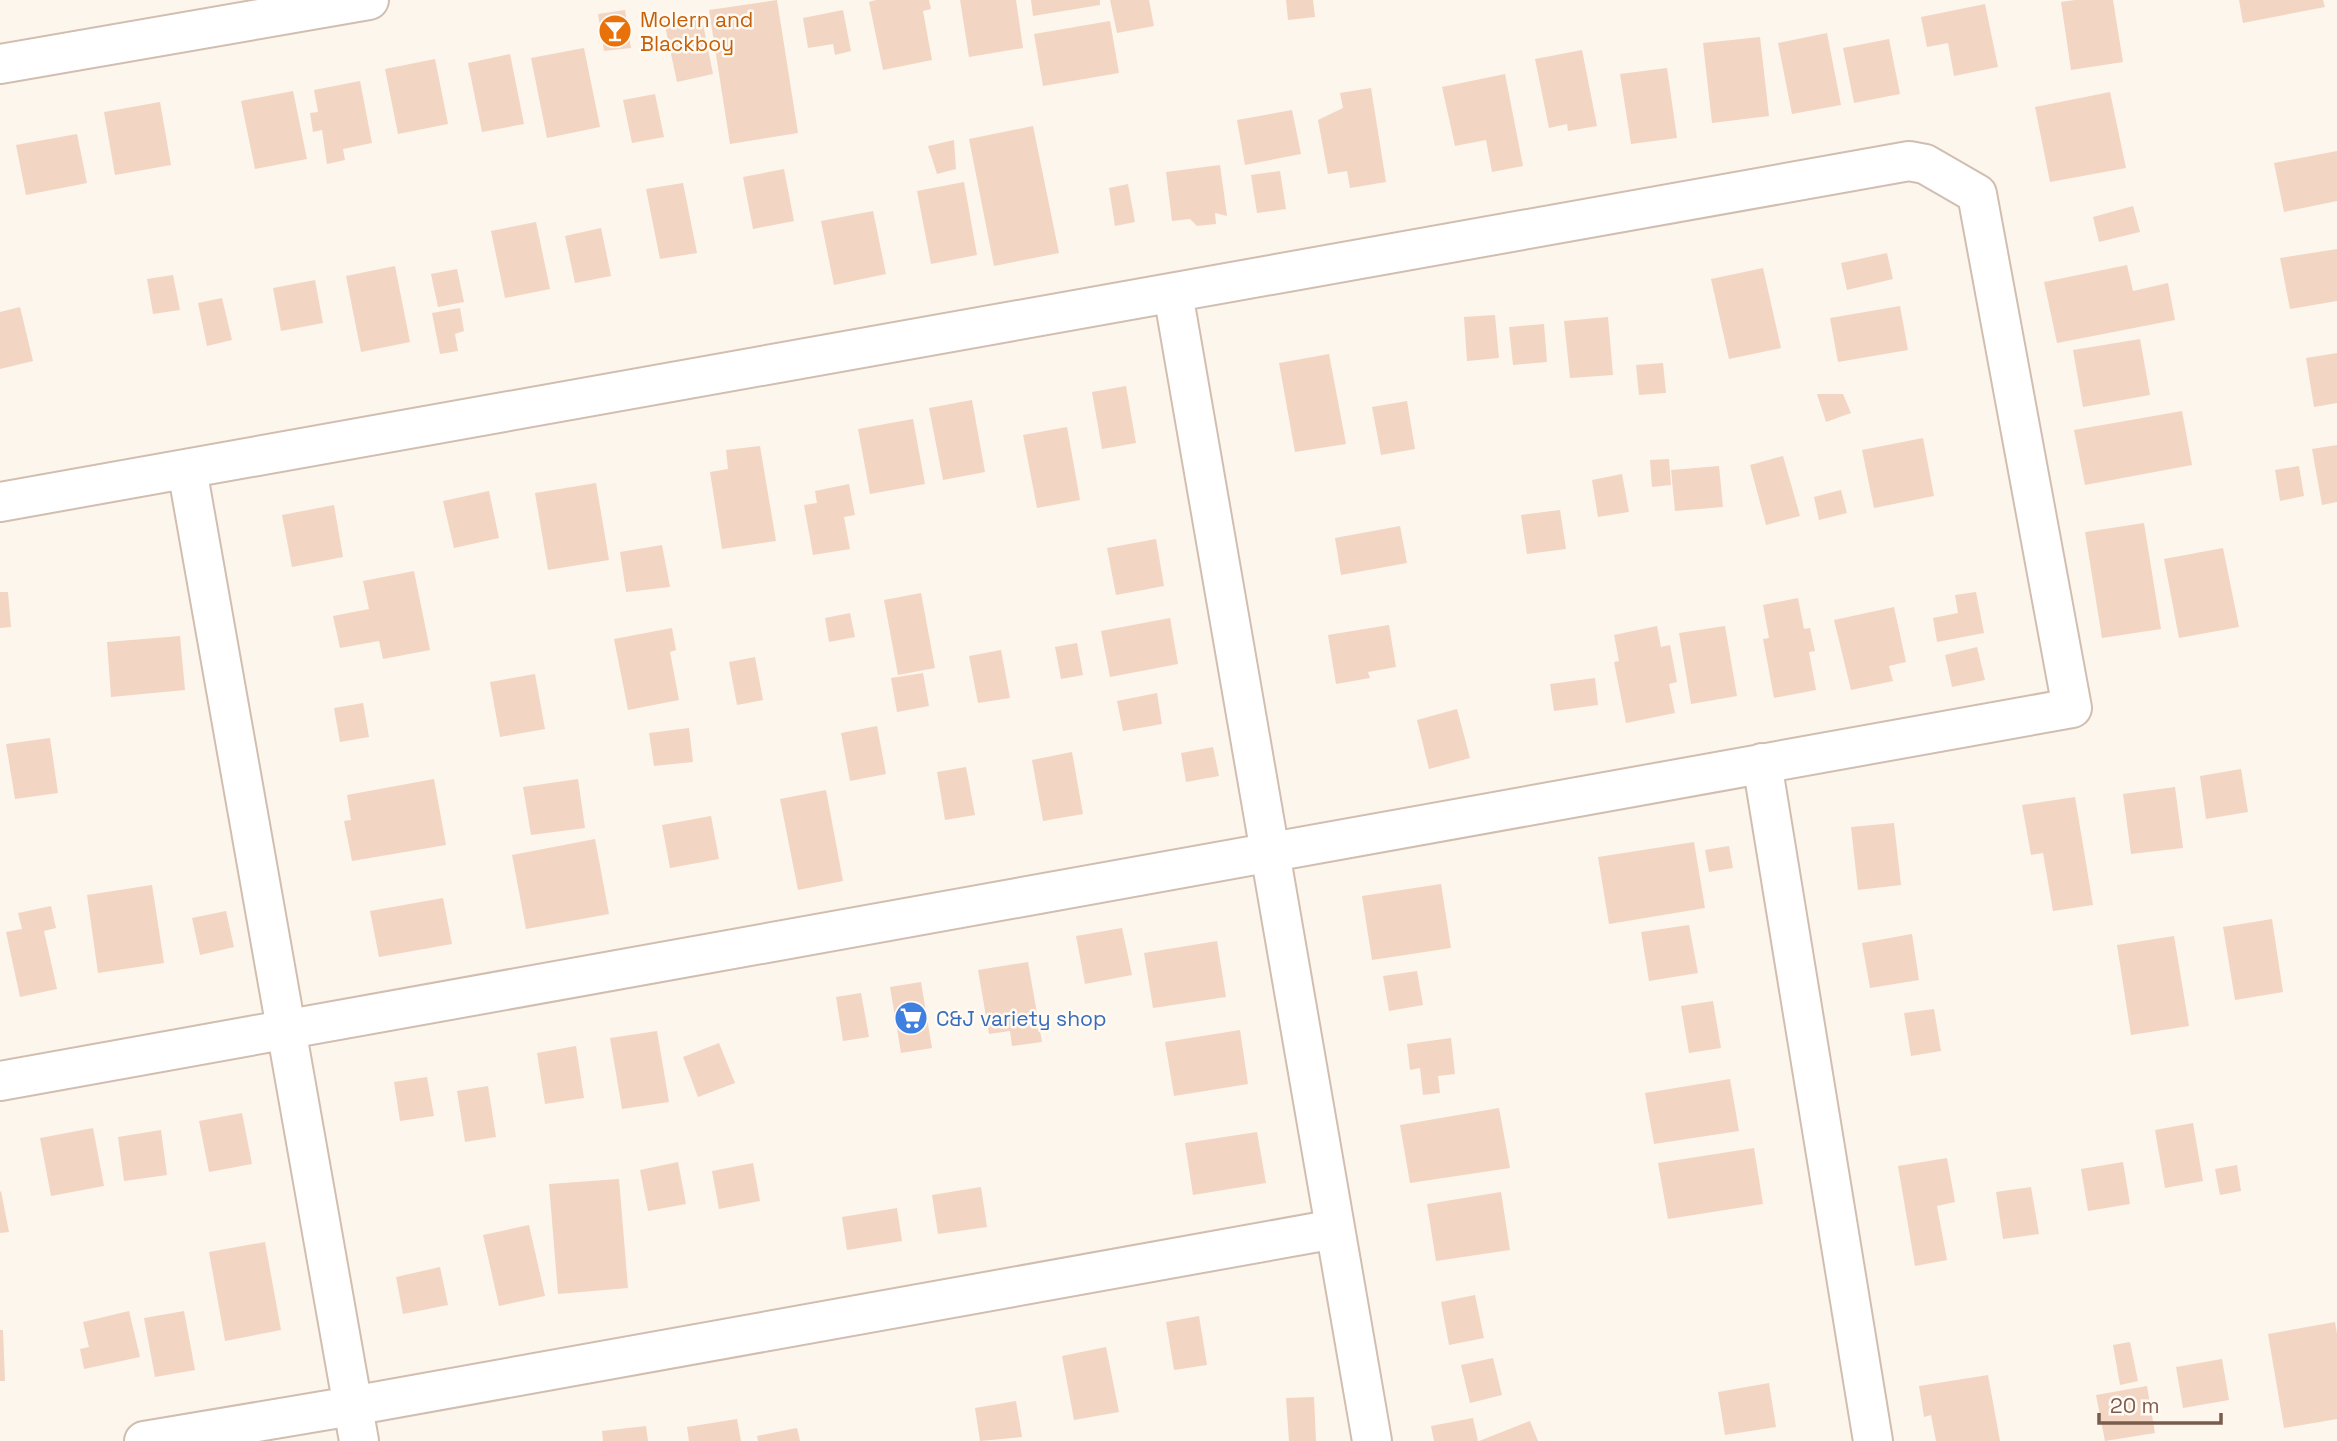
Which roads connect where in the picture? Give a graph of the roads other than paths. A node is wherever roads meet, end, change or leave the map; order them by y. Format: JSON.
{"nodes":[{"id":1,"x":369,"y":0,"type":"edge"},
{"id":2,"x":307,"y":5,"type":"edge"},
{"id":3,"x":0,"y":64,"type":"edge"},
{"id":4,"x":1173,"y":293,"type":"junction"},
{"id":5,"x":187,"y":469,"type":"junction"},
{"id":6,"x":0,"y":502,"type":"edge"},
{"id":7,"x":1762,"y":763,"type":"junction"},
{"id":8,"x":1270,"y":851,"type":"junction"},
{"id":9,"x":286,"y":1030,"type":"junction"},
{"id":10,"x":0,"y":1080,"type":"edge"},
{"id":11,"x":1335,"y":1229,"type":"junction"},
{"id":12,"x":356,"y":1424,"type":"edge"},
{"id":13,"x":144,"y":1441,"type":"edge"},
{"id":14,"x":1372,"y":1441,"type":"edge"},
{"id":15,"x":1873,"y":1441,"type":"edge"}],
"edges":[{"from":1,"to":2,"type":"street"},
{"from":2,"to":3,"type":"street"},
{"from":4,"to":5,"type":"street"},
{"from":4,"to":7,"type":"street"},
{"from":4,"to":8,"type":"street"},
{"from":5,"to":6,"type":"street"},
{"from":5,"to":9,"type":"street"},
{"from":7,"to":8,"type":"street"},
{"from":7,"to":15,"type":"street"},
{"from":8,"to":9,"type":"street"},
{"from":8,"to":11,"type":"street"},
{"from":9,"to":10,"type":"street"},
{"from":9,"to":12,"type":"street"},
{"from":11,"to":12,"type":"street"},
{"from":11,"to":14,"type":"street"},
{"from":12,"to":13,"type":"street"}]}
